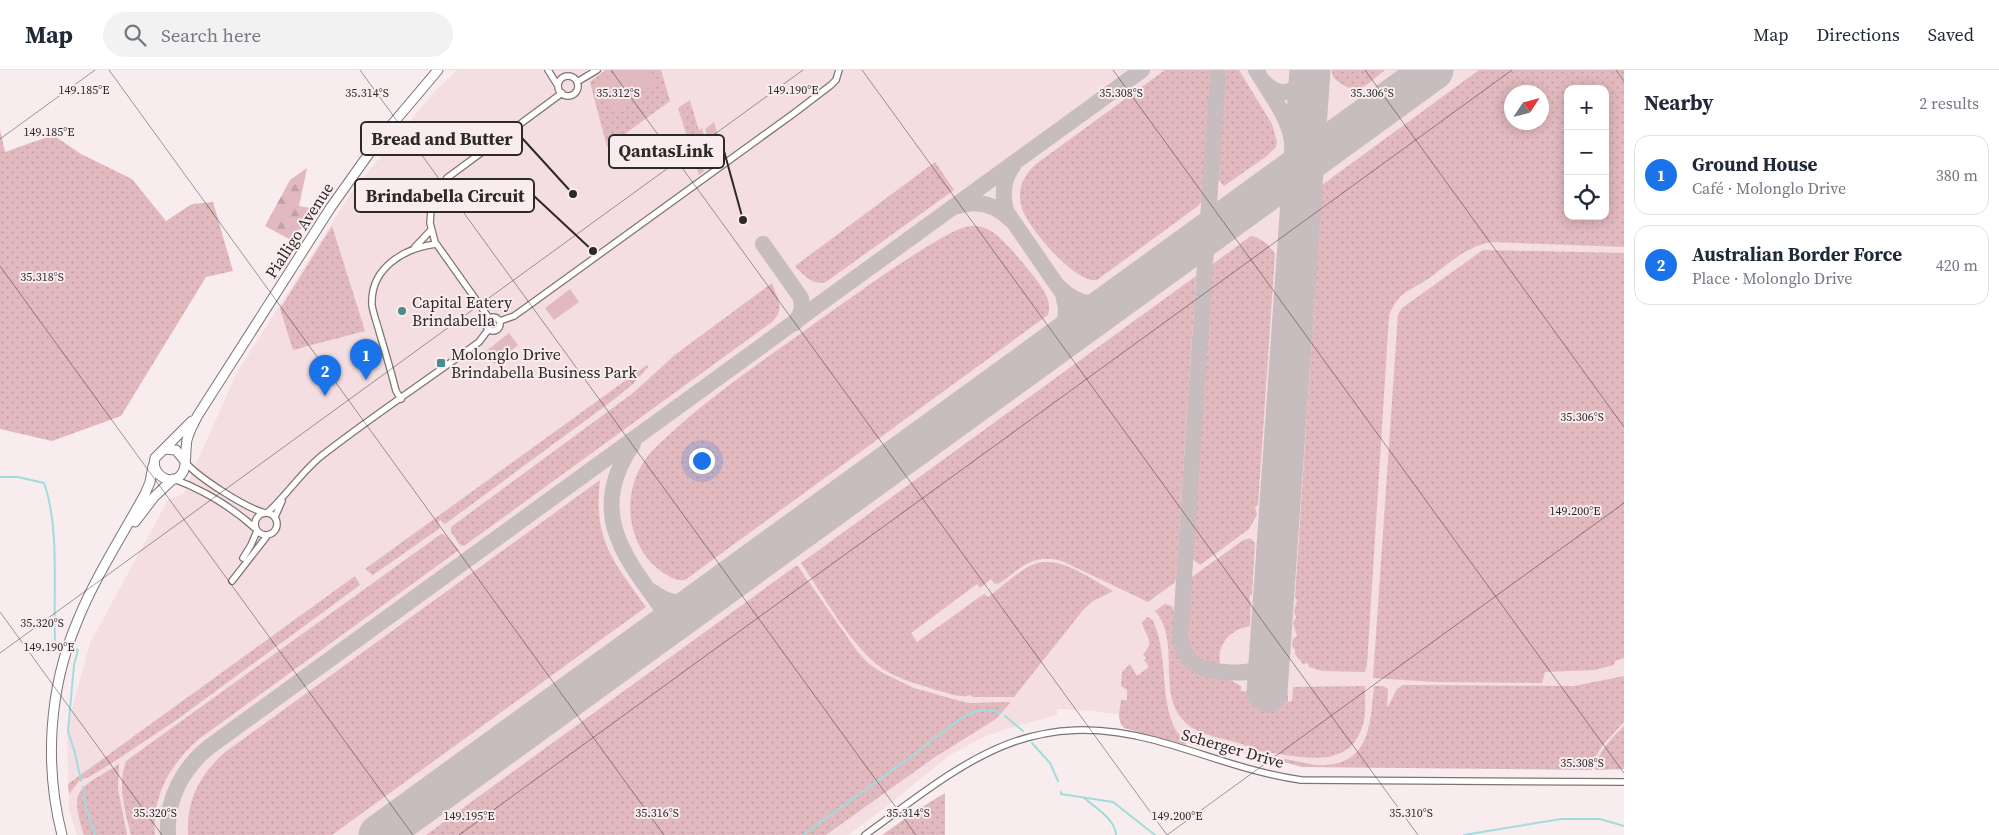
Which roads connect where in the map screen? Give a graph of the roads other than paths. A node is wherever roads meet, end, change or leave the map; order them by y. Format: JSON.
{"nodes":[{"id":1,"x":438,"y":70,"type":"edge"},
{"id":2,"x":548,"y":70,"type":"edge"},
{"id":3,"x":564,"y":70,"type":"edge"},
{"id":4,"x":597,"y":70,"type":"edge"},
{"id":5,"x":839,"y":70,"type":"edge"},
{"id":6,"x":569,"y":76,"type":"junction"},
{"id":7,"x":577,"y":82,"type":"junction"},
{"id":8,"x":558,"y":86,"type":"junction"},
{"id":9,"x":562,"y":93,"type":"junction"},
{"id":10,"x":431,"y":230,"type":"junction"},
{"id":11,"x":436,"y":244,"type":"junction"},
{"id":12,"x":411,"y":250,"type":"junction"},
{"id":13,"x":489,"y":318,"type":"junction"},
{"id":14,"x":500,"y":321,"type":"junction"},
{"id":15,"x":488,"y":330,"type":"junction"},
{"id":16,"x":401,"y":398,"type":"junction"},
{"id":17,"x":198,"y":415,"type":"junction"},
{"id":18,"x":164,"y":449,"type":"junction"},
{"id":19,"x":184,"y":461,"type":"junction"},
{"id":20,"x":153,"y":464,"type":"junction"},
{"id":21,"x":173,"y":479,"type":"junction"},
{"id":22,"x":282,"y":499,"type":"junction"},
{"id":23,"x":266,"y":513,"type":"junction"},
{"id":24,"x":275,"y":517,"type":"junction"},
{"id":25,"x":256,"y":530,"type":"junction"},
{"id":26,"x":267,"y":536,"type":"junction"},
{"id":27,"x":112,"y":555,"type":"junction"},
{"id":28,"x":243,"y":558,"type":"dead end"},
{"id":29,"x":232,"y":582,"type":"dead end"},
{"id":30,"x":1624,"y":782,"type":"edge"},
{"id":31,"x":62,"y":835,"type":"edge"},
{"id":32,"x":865,"y":835,"type":"edge"}],
"edges":[{"from":1,"to":17,"type":"main road","name":"Pialligo Avenue"},
{"from":2,"to":8,"type":"street"},
{"from":3,"to":6,"type":"street"},
{"from":4,"to":7,"type":"street"},
{"from":5,"to":14,"type":"street"},
{"from":6,"to":7,"type":"street"},
{"from":6,"to":8,"type":"street"},
{"from":7,"to":9,"type":"street"},
{"from":8,"to":9,"type":"street"},
{"from":9,"to":10,"type":"street"},
{"from":10,"to":11,"type":"street"},
{"from":10,"to":12,"type":"street"},
{"from":11,"to":12,"type":"street"},
{"from":11,"to":13,"type":"street"},
{"from":12,"to":16,"type":"street"},
{"from":13,"to":14,"type":"street"},
{"from":13,"to":15,"type":"street"},
{"from":14,"to":15,"type":"street"},
{"from":15,"to":16,"type":"street"},
{"from":16,"to":22,"type":"street"},
{"from":17,"to":18,"type":"main road","name":"Pialligo Avenue"},
{"from":17,"to":19,"type":"main road","name":"Pialligo Avenue"},
{"from":18,"to":19,"type":"main road"},
{"from":18,"to":20,"type":"main road"},
{"from":19,"to":21,"type":"main road"},
{"from":19,"to":23,"type":"street"},
{"from":20,"to":21,"type":"main road"},
{"from":20,"to":27,"type":"main road"},
{"from":21,"to":25,"type":"street"},
{"from":21,"to":27,"type":"main road"},
{"from":22,"to":23,"type":"street"},
{"from":22,"to":24,"type":"street"},
{"from":23,"to":24,"type":"street"},
{"from":23,"to":25,"type":"street"},
{"from":24,"to":26,"type":"street"},
{"from":25,"to":26,"type":"street"},
{"from":25,"to":28,"type":"street"},
{"from":26,"to":29,"type":"street"},
{"from":27,"to":31,"type":"main road"},
{"from":30,"to":32,"type":"street","name":"Scherger Drive"}]}
